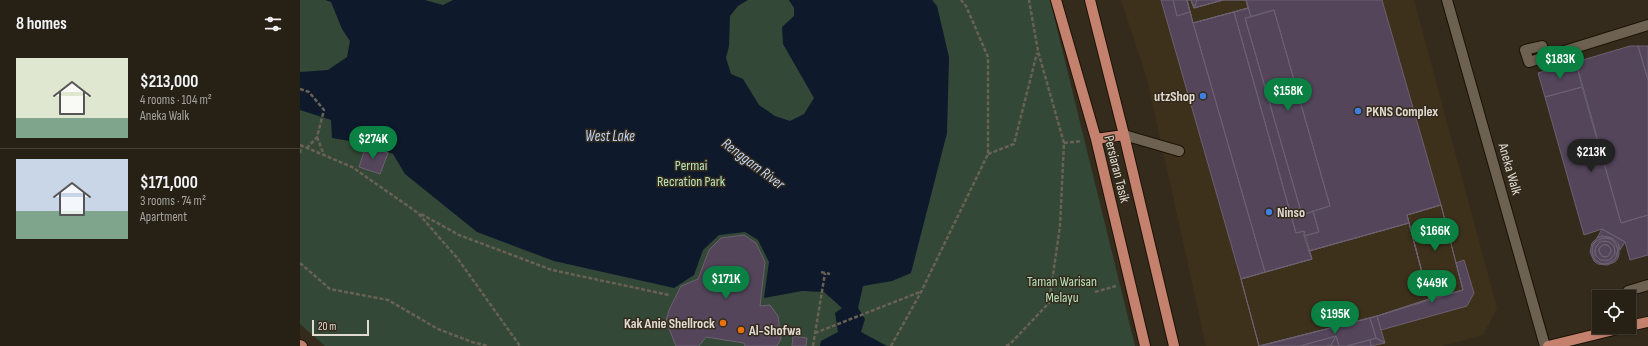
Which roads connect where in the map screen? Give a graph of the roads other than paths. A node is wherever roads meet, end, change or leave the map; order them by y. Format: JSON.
{"nodes":[{"id":1,"x":1056,"y":0,"type":"edge"},
{"id":2,"x":1090,"y":0,"type":"edge"},
{"id":3,"x":1447,"y":0,"type":"edge"},
{"id":4,"x":1648,"y":25,"type":"edge"},
{"id":5,"x":1542,"y":46,"type":"dead end"},
{"id":6,"x":1124,"y":134,"type":"junction"},
{"id":7,"x":1096,"y":139,"type":"junction"},
{"id":8,"x":1179,"y":151,"type":"dead end"},
{"id":9,"x":1648,"y":285,"type":"edge"},
{"id":10,"x":1631,"y":290,"type":"edge"},
{"id":11,"x":1648,"y":322,"type":"edge"},
{"id":12,"x":1636,"y":325,"type":"edge"},
{"id":13,"x":1593,"y":334,"type":"edge"},
{"id":14,"x":1145,"y":346,"type":"edge"},
{"id":15,"x":1174,"y":346,"type":"edge"},
{"id":16,"x":1545,"y":346,"type":"edge"},
{"id":17,"x":1548,"y":346,"type":"edge"}],
"edges":[{"from":1,"to":7,"type":"main road","name":"Persiaran Tasik"},
{"from":2,"to":6,"type":"main road","name":"Persiaran Tasik"},
{"from":3,"to":16,"type":"street","name":"Aneka Walk"},
{"from":4,"to":5,"type":"street"},
{"from":6,"to":7,"type":"main road"},
{"from":6,"to":8,"type":"street"},
{"from":6,"to":15,"type":"main road","name":"Persiaran Tasik"},
{"from":7,"to":14,"type":"main road","name":"Persiaran Tasik"},
{"from":9,"to":10,"type":"street"},
{"from":11,"to":12,"type":"main road"},
{"from":13,"to":17,"type":"main road"}]}
